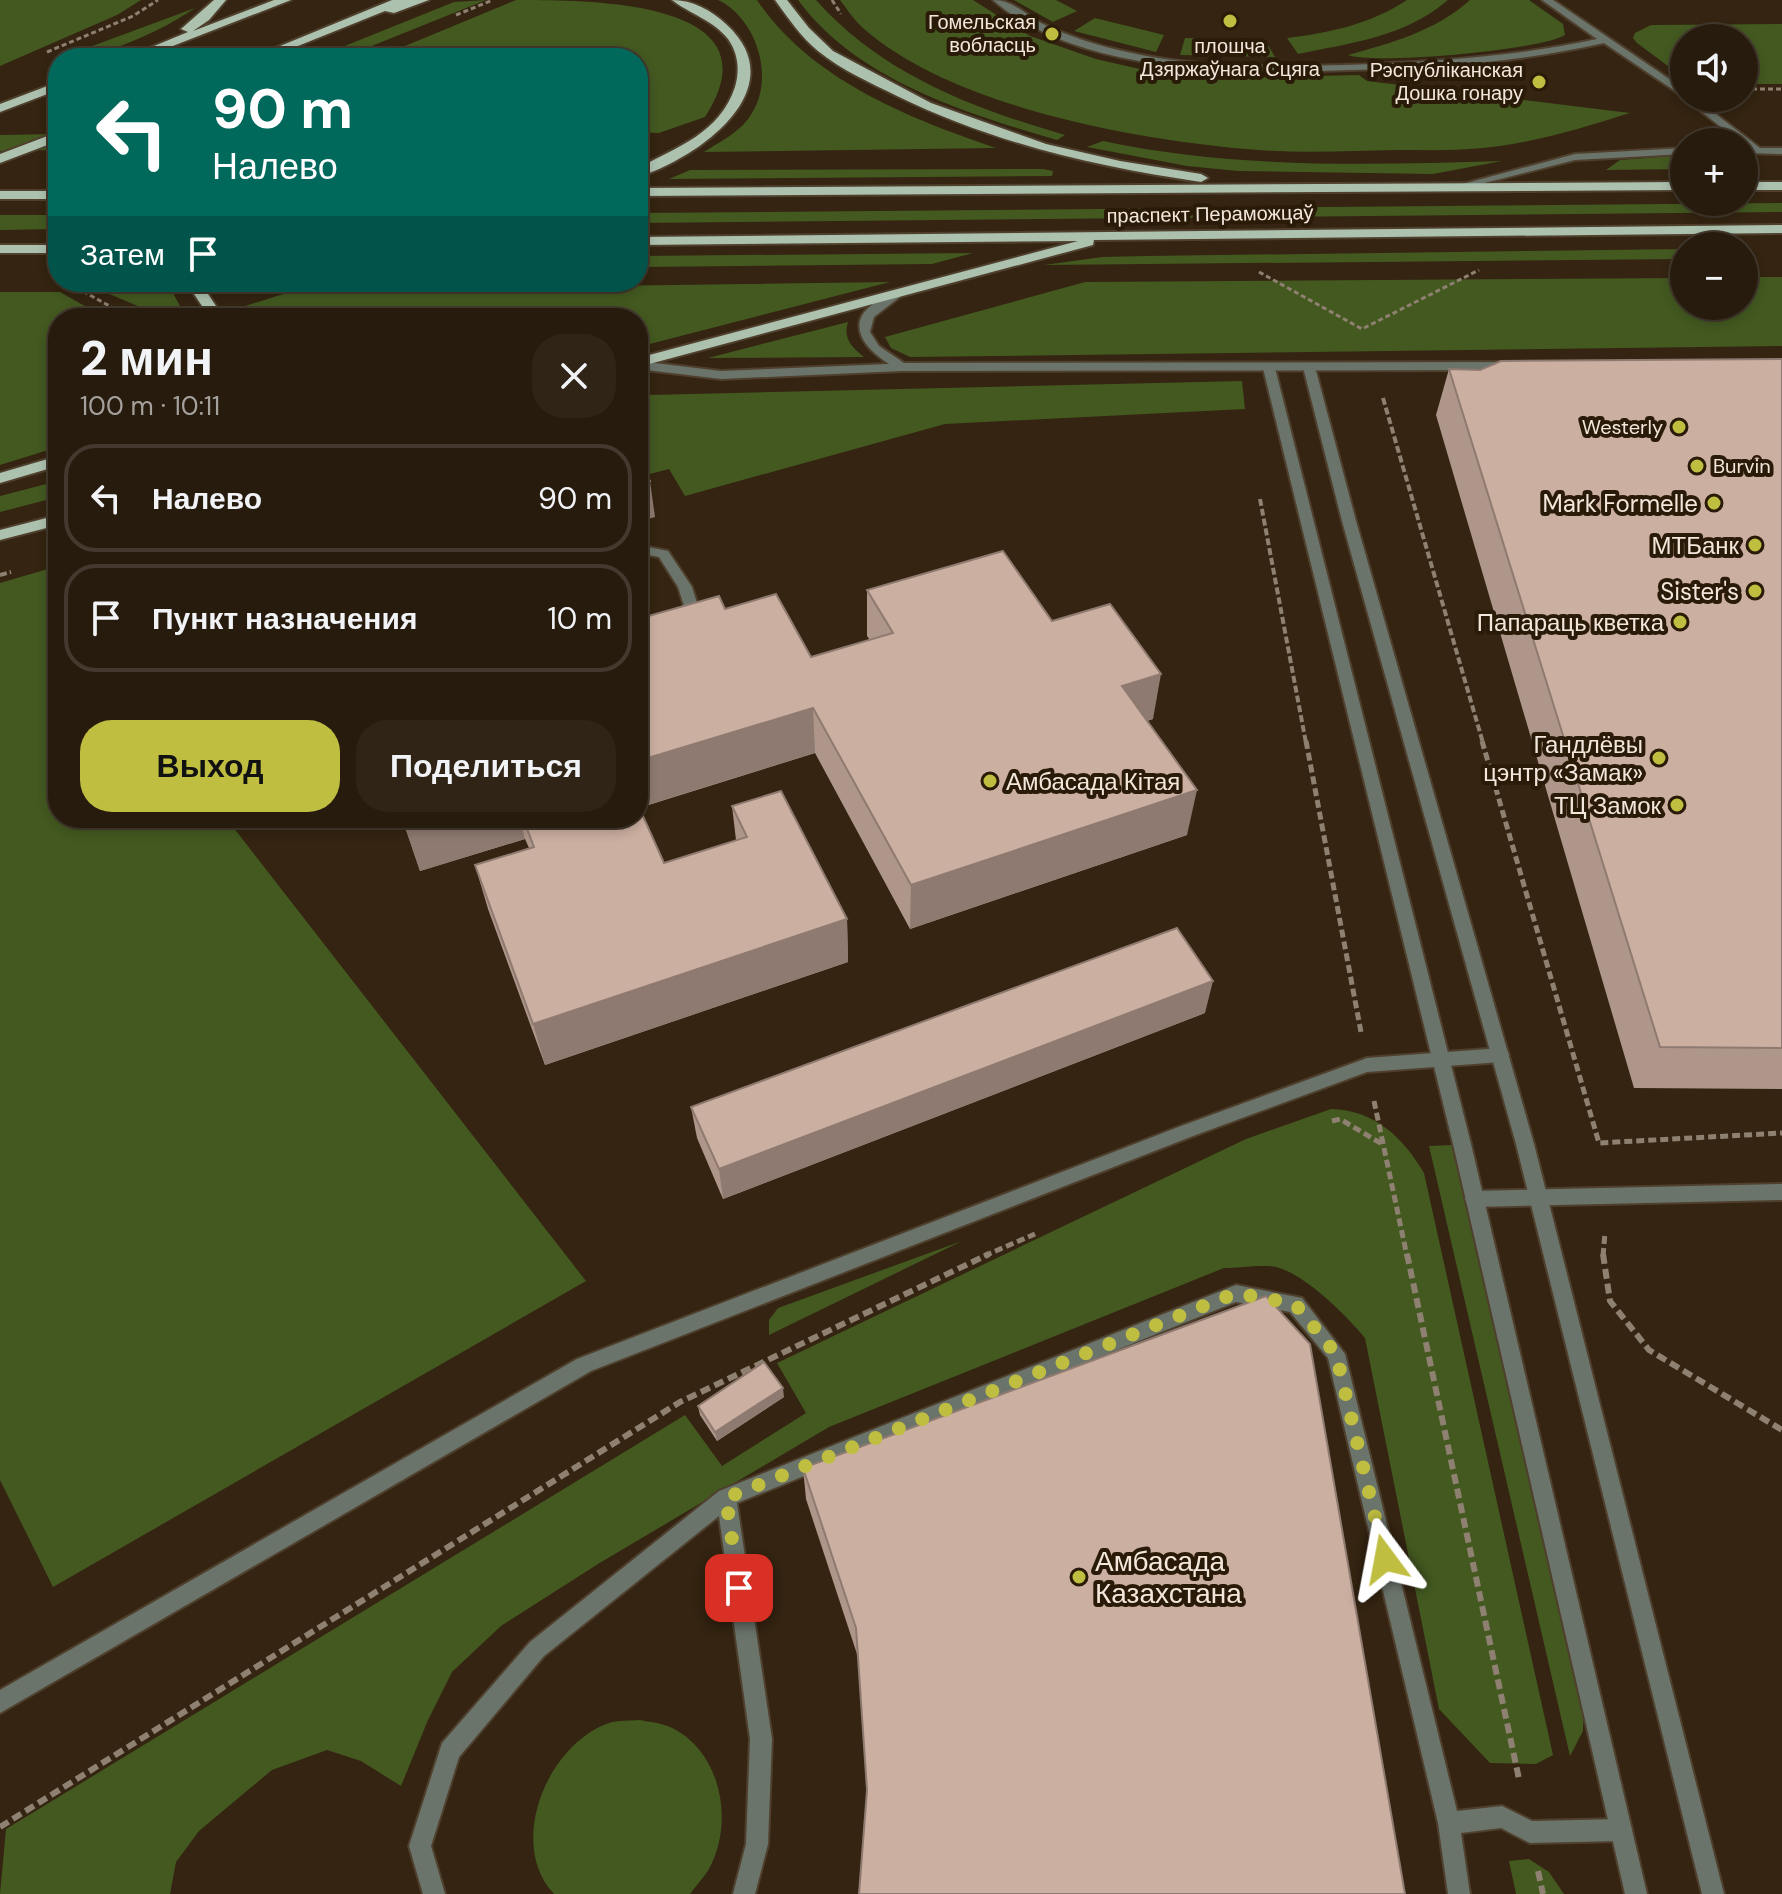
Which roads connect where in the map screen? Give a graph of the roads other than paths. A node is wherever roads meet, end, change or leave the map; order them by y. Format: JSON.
{"nodes":[{"id":1,"x":220,"y":0,"type":"edge"},
{"id":2,"x":285,"y":0,"type":"edge"},
{"id":3,"x":402,"y":0,"type":"edge"},
{"id":4,"x":423,"y":0,"type":"edge"},
{"id":5,"x":678,"y":0,"type":"edge"},
{"id":6,"x":781,"y":0,"type":"edge"},
{"id":7,"x":998,"y":0,"type":"edge"},
{"id":8,"x":1547,"y":0,"type":"edge"},
{"id":9,"x":347,"y":22,"type":"junction"},
{"id":10,"x":1605,"y":40,"type":"junction"},
{"id":11,"x":158,"y":48,"type":"joint"},
{"id":12,"x":282,"y":48,"type":"edge"},
{"id":13,"x":1670,"y":84,"type":"edge"},
{"id":14,"x":48,"y":90,"type":"edge"},
{"id":15,"x":0,"y":108,"type":"edge"},
{"id":16,"x":1707,"y":112,"type":"edge"},
{"id":17,"x":1728,"y":128,"type":"edge"},
{"id":18,"x":48,"y":140,"type":"edge"},
{"id":19,"x":1758,"y":151,"type":"edge"},
{"id":20,"x":1782,"y":151,"type":"edge"},
{"id":21,"x":1670,"y":152,"type":"edge"},
{"id":22,"x":0,"y":159,"type":"edge"},
{"id":23,"x":648,"y":168,"type":"edge"},
{"id":24,"x":1670,"y":186,"type":"edge"},
{"id":25,"x":1758,"y":186,"type":"edge"},
{"id":26,"x":1782,"y":186,"type":"edge"},
{"id":27,"x":1276,"y":188,"type":"junction"},
{"id":28,"x":1453,"y":188,"type":"junction"},
{"id":29,"x":648,"y":192,"type":"edge"},
{"id":30,"x":0,"y":195,"type":"edge"},
{"id":31,"x":48,"y":195,"type":"edge"},
{"id":32,"x":1782,"y":229,"type":"edge"},
{"id":33,"x":1115,"y":235,"type":"junction"},
{"id":34,"x":648,"y":241,"type":"edge"},
{"id":35,"x":0,"y":249,"type":"edge"},
{"id":36,"x":48,"y":249,"type":"edge"},
{"id":37,"x":895,"y":296,"type":"junction"},
{"id":38,"x":648,"y":361,"type":"edge"},
{"id":39,"x":648,"y":365,"type":"edge"},
{"id":40,"x":1529,"y":366,"type":"edge"},
{"id":41,"x":901,"y":367,"type":"junction"},
{"id":42,"x":1309,"y":367,"type":"junction"},
{"id":43,"x":1269,"y":368,"type":"junction"},
{"id":44,"x":48,"y":464,"type":"edge"},
{"id":45,"x":0,"y":478,"type":"edge"},
{"id":46,"x":48,"y":523,"type":"edge"},
{"id":47,"x":0,"y":535,"type":"edge"},
{"id":48,"x":648,"y":551,"type":"edge"},
{"id":49,"x":678,"y":637,"type":"edge"},
{"id":50,"x":1501,"y":1055,"type":"junction"},
{"id":51,"x":1440,"y":1058,"type":"junction"},
{"id":52,"x":1782,"y":1192,"type":"edge"},
{"id":53,"x":1538,"y":1197,"type":"junction"},
{"id":54,"x":1474,"y":1199,"type":"junction"},
{"id":55,"x":726,"y":1498,"type":"junction"},
{"id":56,"x":0,"y":1702,"type":"edge"},
{"id":57,"x":1449,"y":1823,"type":"junction"},
{"id":58,"x":1621,"y":1830,"type":"junction"},
{"id":59,"x":434,"y":1894,"type":"edge"},
{"id":60,"x":744,"y":1894,"type":"edge"},
{"id":61,"x":1459,"y":1894,"type":"edge"},
{"id":62,"x":1636,"y":1894,"type":"edge"},
{"id":63,"x":1713,"y":1894,"type":"edge"}],
"edges":[{"from":1,"to":11,"type":"main road"},
{"from":2,"to":11,"type":"main road"},
{"from":3,"to":9,"type":"main road"},
{"from":4,"to":9,"type":"main road"},
{"from":5,"to":23,"type":"main road"},
{"from":6,"to":27,"type":"main road"},
{"from":7,"to":10,"type":"street"},
{"from":8,"to":10,"type":"street"},
{"from":9,"to":12,"type":"main road"},
{"from":10,"to":13,"type":"street"},
{"from":14,"to":15,"type":"main road"},
{"from":16,"to":17,"type":"street"},
{"from":18,"to":22,"type":"main road"},
{"from":19,"to":20,"type":"street"},
{"from":21,"to":28,"type":"street"},
{"from":24,"to":28,"type":"main road","name":"праспект Пераможцаў"},
{"from":25,"to":26,"type":"main road"},
{"from":27,"to":28,"type":"main road","name":"праспект Пераможцаў"},
{"from":27,"to":29,"type":"main road","name":"праспект Пераможцаў"},
{"from":30,"to":31,"type":"main road"},
{"from":32,"to":33,"type":"main road","name":"праспект Пераможцаў"},
{"from":33,"to":34,"type":"main road","name":"праспект Пераможцаў"},
{"from":33,"to":37,"type":"main road"},
{"from":35,"to":36,"type":"main road"},
{"from":37,"to":38,"type":"main road"},
{"from":37,"to":41,"type":"street"},
{"from":39,"to":41,"type":"street"},
{"from":40,"to":42,"type":"street"},
{"from":41,"to":43,"type":"street"},
{"from":42,"to":43,"type":"street"},
{"from":42,"to":50,"type":"street"},
{"from":43,"to":51,"type":"street"},
{"from":44,"to":45,"type":"main road"},
{"from":46,"to":47,"type":"main road"},
{"from":48,"to":49,"type":"street"},
{"from":50,"to":51,"type":"street"},
{"from":50,"to":53,"type":"street"},
{"from":51,"to":54,"type":"street"},
{"from":51,"to":56,"type":"street"},
{"from":52,"to":53,"type":"street"},
{"from":53,"to":54,"type":"street"},
{"from":53,"to":63,"type":"street"},
{"from":54,"to":58,"type":"street"},
{"from":55,"to":57,"type":"street"},
{"from":55,"to":59,"type":"street"},
{"from":55,"to":60,"type":"street"},
{"from":57,"to":58,"type":"street"},
{"from":57,"to":61,"type":"street"},
{"from":58,"to":62,"type":"street"}]}
